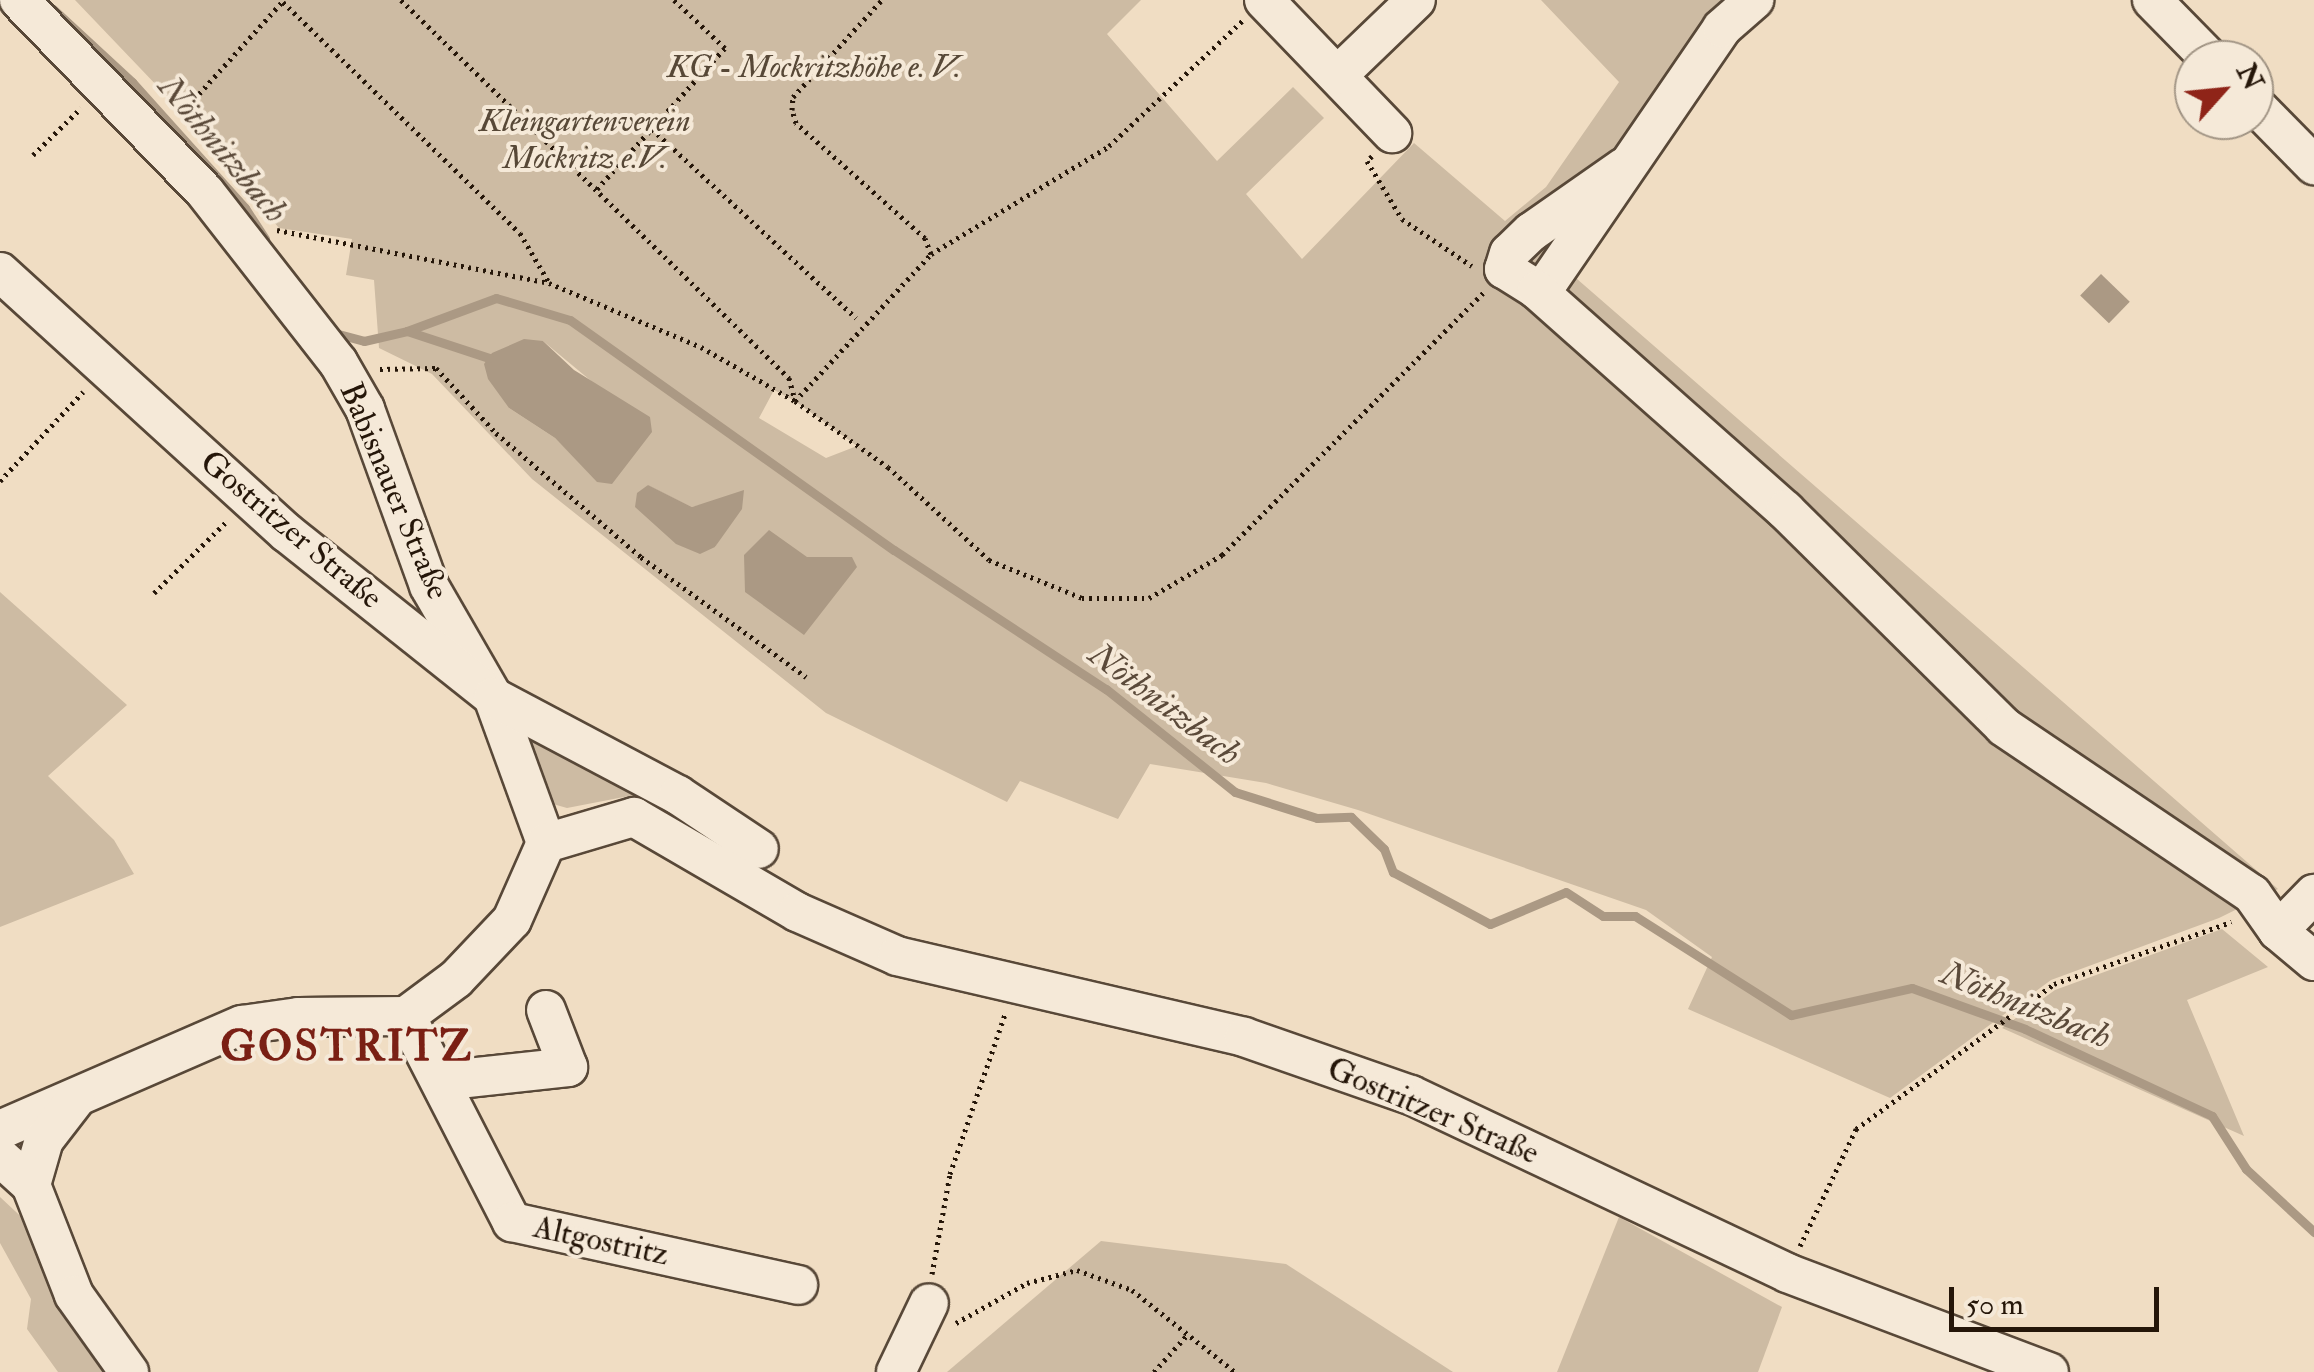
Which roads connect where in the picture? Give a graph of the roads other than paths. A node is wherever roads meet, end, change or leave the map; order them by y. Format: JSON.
{"nodes":[{"id":1,"x":19,"y":0,"type":"edge"},
{"id":2,"x":1264,"y":0,"type":"edge"},
{"id":3,"x":1416,"y":0,"type":"edge"},
{"id":4,"x":1754,"y":0,"type":"edge"},
{"id":5,"x":2152,"y":0,"type":"edge"},
{"id":6,"x":2191,"y":40,"type":"edge"},
{"id":7,"x":1338,"y":74,"type":"junction"},
{"id":8,"x":2274,"y":124,"type":"edge"},
{"id":9,"x":1392,"y":133,"type":"road end"},
{"id":10,"x":2314,"y":164,"type":"edge"},
{"id":11,"x":1624,"y":167,"type":"junction"},
{"id":12,"x":0,"y":272,"type":"edge"},
{"id":13,"x":1538,"y":290,"type":"junction"},
{"id":14,"x":494,"y":696,"type":"junction"},
{"id":15,"x":546,"y":843,"type":"junction"},
{"id":16,"x":759,"y":850,"type":"dead end"},
{"id":17,"x":2314,"y":894,"type":"edge"},
{"id":18,"x":2278,"y":931,"type":"junction"},
{"id":19,"x":2314,"y":961,"type":"edge"},
{"id":20,"x":546,"y":1010,"type":"dead end"},
{"id":21,"x":406,"y":1016,"type":"junction"},
{"id":22,"x":440,"y":1081,"type":"junction"},
{"id":23,"x":78,"y":1096,"type":"junction"},
{"id":24,"x":0,"y":1130,"type":"edge"},
{"id":25,"x":0,"y":1158,"type":"edge"},
{"id":26,"x":31,"y":1185,"type":"junction"},
{"id":27,"x":798,"y":1284,"type":"dead end"},
{"id":28,"x":930,"y":1302,"type":"road end"},
{"id":29,"x":901,"y":1362,"type":"edge"},
{"id":30,"x":129,"y":1372,"type":"edge"},
{"id":31,"x":2049,"y":1372,"type":"edge"}],
"edges":[{"from":1,"to":14,"type":"street","name":"Babisnauer Straße"},
{"from":2,"to":7,"type":"street"},
{"from":3,"to":7,"type":"street"},
{"from":4,"to":11,"type":"street"},
{"from":5,"to":6,"type":"street"},
{"from":7,"to":9,"type":"street"},
{"from":8,"to":10,"type":"street"},
{"from":11,"to":13,"type":"street"},
{"from":11,"to":13,"type":"street"},
{"from":12,"to":14,"type":"street","name":"Gostritzer Straße"},
{"from":13,"to":18,"type":"street"},
{"from":14,"to":15,"type":"street","name":"Babisnauer Straße"},
{"from":14,"to":16,"type":"street","name":"Gostritzer Straße"},
{"from":15,"to":21,"type":"street"},
{"from":15,"to":31,"type":"street","name":"Gostritzer Straße"},
{"from":17,"to":18,"type":"street"},
{"from":18,"to":19,"type":"street"},
{"from":20,"to":22,"type":"street"},
{"from":21,"to":22,"type":"street","name":"Altgostritz"},
{"from":21,"to":23,"type":"street"},
{"from":22,"to":27,"type":"street","name":"Altgostritz"},
{"from":23,"to":24,"type":"street"},
{"from":23,"to":26,"type":"street"},
{"from":25,"to":26,"type":"street"},
{"from":26,"to":30,"type":"street"},
{"from":28,"to":29,"type":"street"}]}
